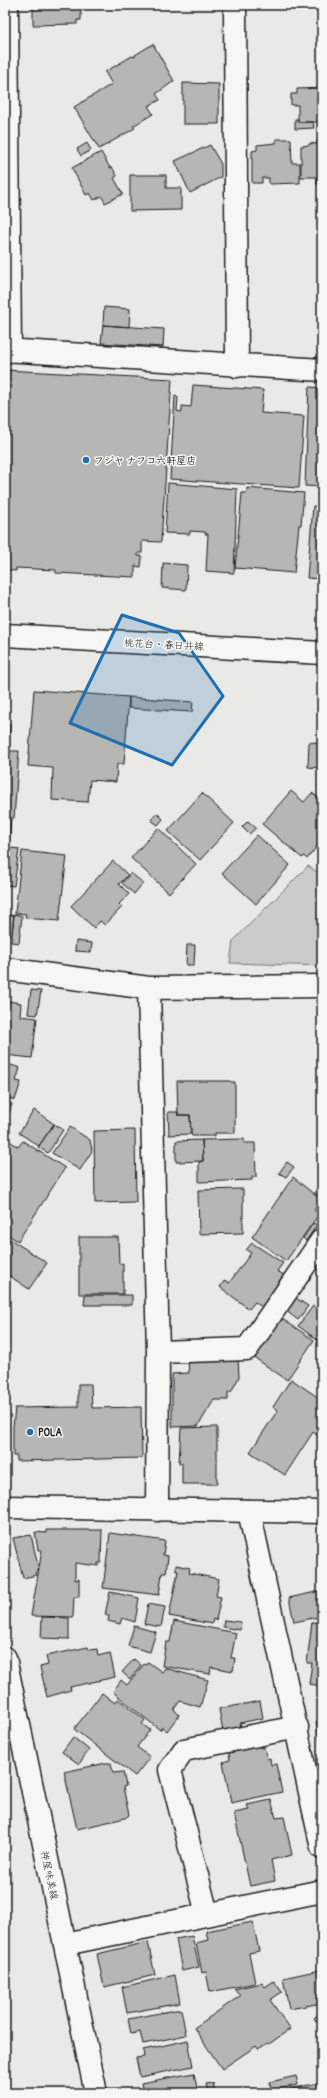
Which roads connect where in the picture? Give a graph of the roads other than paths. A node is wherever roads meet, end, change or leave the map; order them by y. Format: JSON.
{"nodes":[{"id":1,"x":7,"y":5,"type":"edge"},
{"id":2,"x":235,"y":5,"type":"edge"},
{"id":3,"x":7,"y":350,"type":"edge"},
{"id":4,"x":237,"y":366,"type":"junction"},
{"id":5,"x":322,"y":370,"type":"edge"},
{"id":6,"x":5,"y":634,"type":"edge"},
{"id":7,"x":322,"y":653,"type":"edge"},
{"id":8,"x":5,"y":969,"type":"edge"},
{"id":9,"x":322,"y":986,"type":"edge"},
{"id":10,"x":149,"y":988,"type":"junction"},
{"id":11,"x":322,"y":1240,"type":"edge"},
{"id":12,"x":158,"y":1352,"type":"junction"},
{"id":13,"x":5,"y":1507,"type":"edge"},
{"id":14,"x":157,"y":1510,"type":"junction"},
{"id":15,"x":249,"y":1511,"type":"junction"},
{"id":16,"x":322,"y":1512,"type":"edge"},
{"id":17,"x":5,"y":1658,"type":"edge"},
{"id":18,"x":297,"y":1728,"type":"junction"},
{"id":19,"x":322,"y":1848,"type":"edge"},
{"id":20,"x":322,"y":1891,"type":"edge"},
{"id":21,"x":207,"y":1914,"type":"junction"},
{"id":22,"x":65,"y":1944,"type":"junction"},
{"id":23,"x":96,"y":2093,"type":"edge"}],
"edges":[{"from":1,"to":3,"type":"street"},
{"from":2,"to":4,"type":"street"},
{"from":3,"to":4,"type":"street"},
{"from":4,"to":5,"type":"street"},
{"from":6,"to":7,"type":"street","name":"桃花台・春日井線"},
{"from":8,"to":10,"type":"street"},
{"from":9,"to":10,"type":"street"},
{"from":10,"to":12,"type":"street"},
{"from":11,"to":12,"type":"street"},
{"from":12,"to":14,"type":"street"},
{"from":13,"to":14,"type":"street"},
{"from":14,"to":15,"type":"street"},
{"from":15,"to":16,"type":"street"},
{"from":15,"to":18,"type":"street"},
{"from":17,"to":22,"type":"street","name":"神屋味美線"},
{"from":18,"to":19,"type":"street"},
{"from":18,"to":21,"type":"street"},
{"from":20,"to":21,"type":"street"},
{"from":21,"to":22,"type":"street"},
{"from":22,"to":23,"type":"street","name":"神屋味美線"}]}
